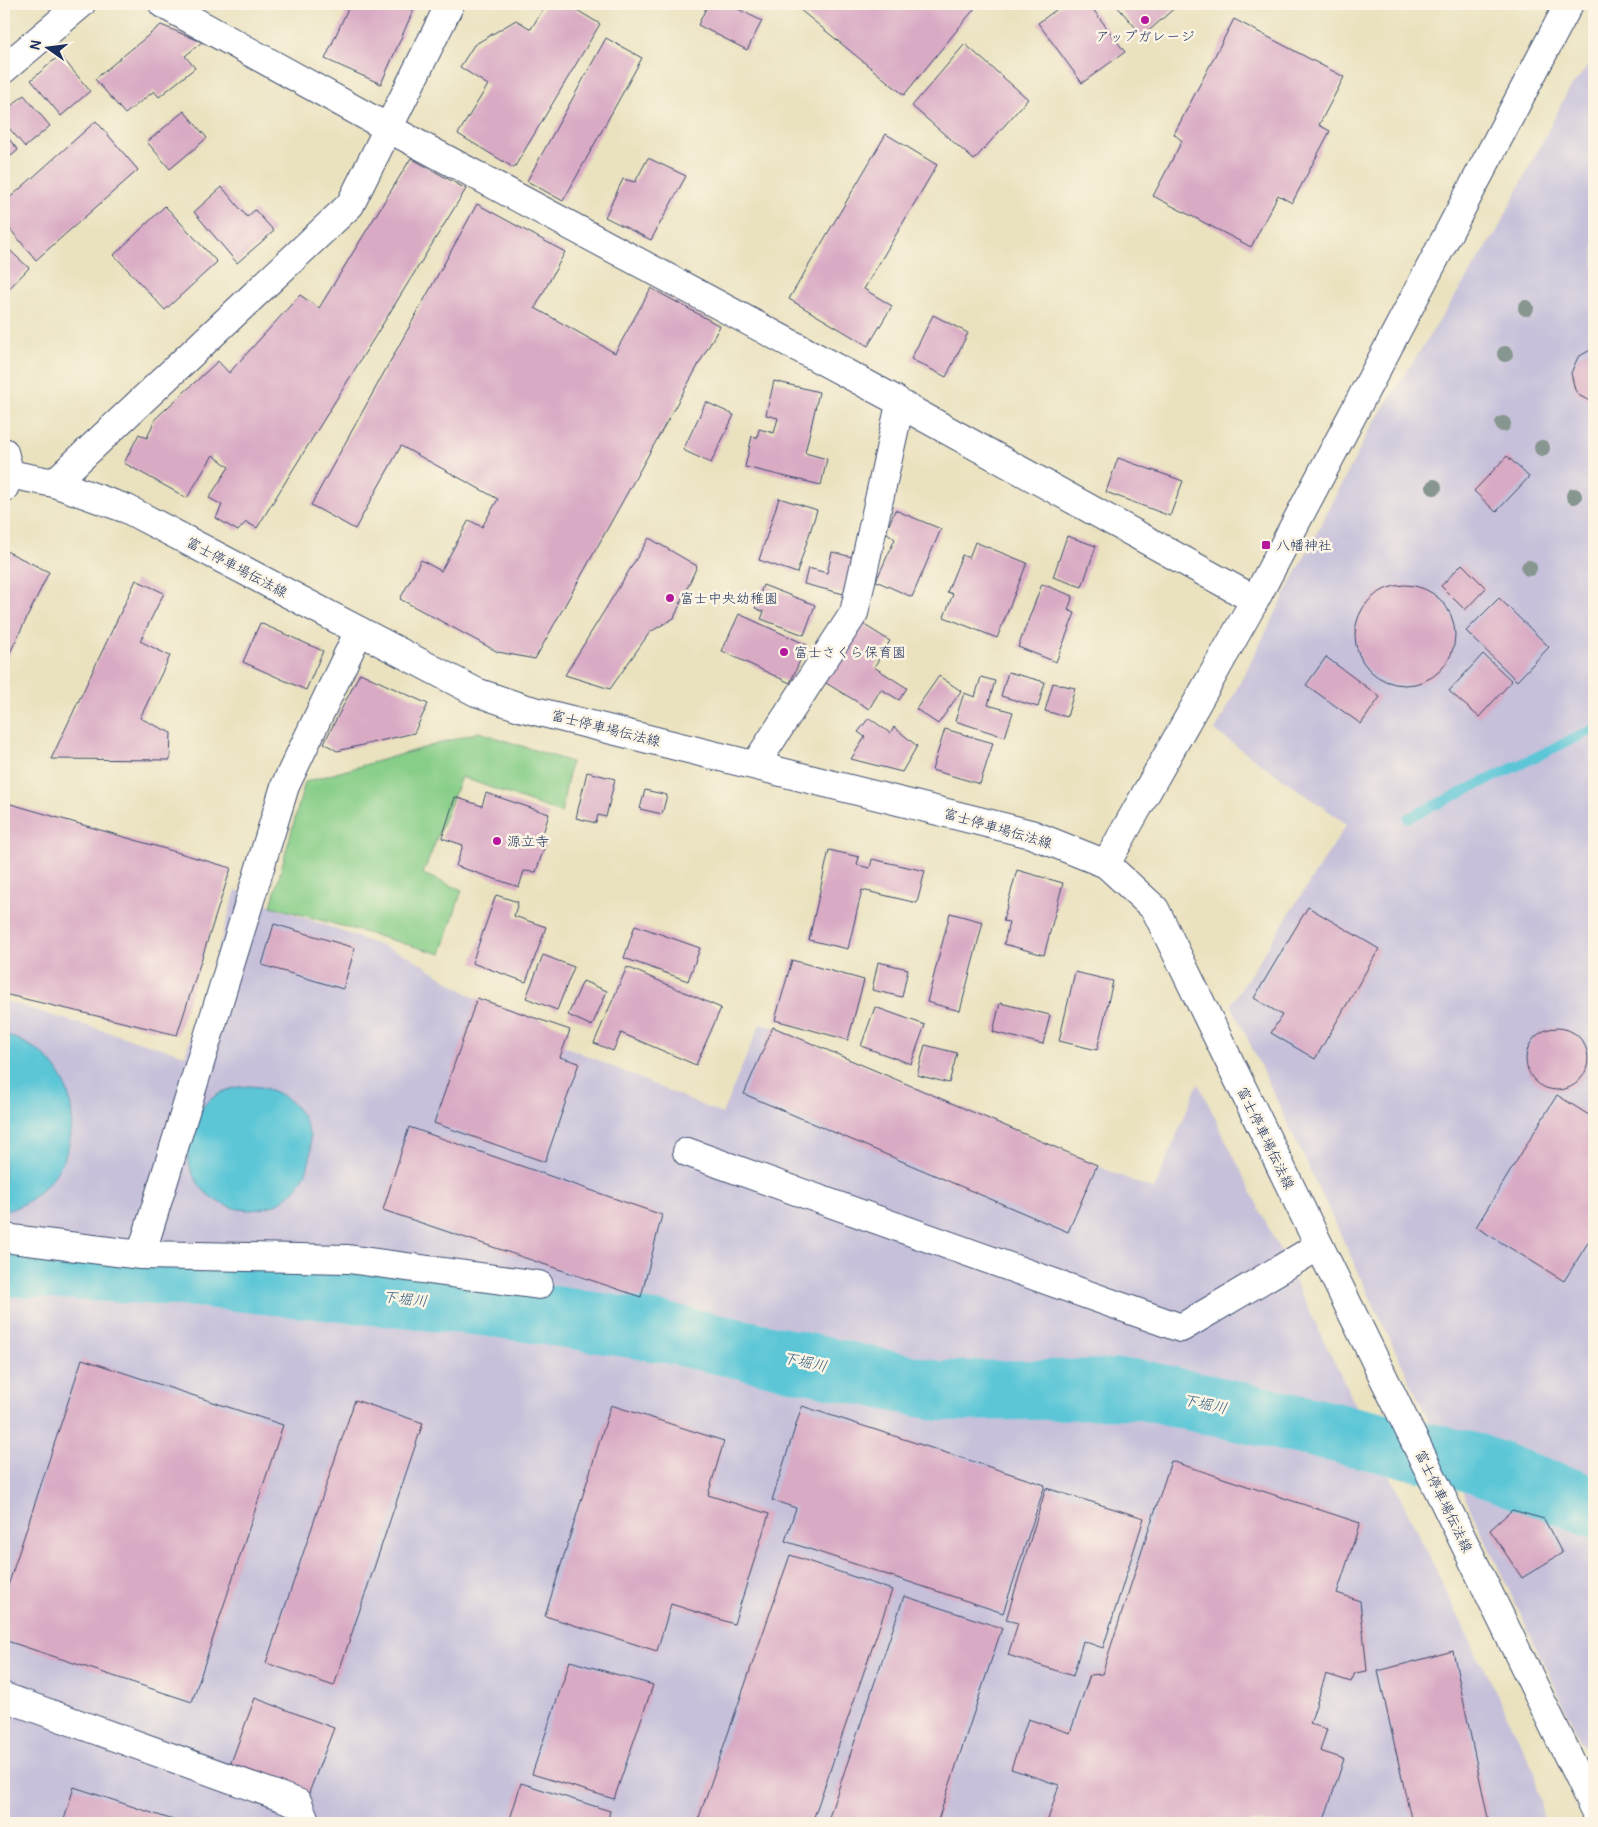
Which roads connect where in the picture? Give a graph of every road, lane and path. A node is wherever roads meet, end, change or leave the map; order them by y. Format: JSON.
{"nodes":[{"id":1,"x":80,"y":4,"type":"edge"},
{"id":2,"x":163,"y":4,"type":"edge"},
{"id":3,"x":450,"y":4,"type":"edge"},
{"id":4,"x":1570,"y":4,"type":"edge"},
{"id":5,"x":4,"y":69,"type":"edge"},
{"id":6,"x":388,"y":128,"type":"junction"},
{"id":7,"x":900,"y":404,"type":"junction"},
{"id":8,"x":5,"y":472,"type":"edge"},
{"id":9,"x":54,"y":483,"type":"junction"},
{"id":10,"x":1255,"y":600,"type":"junction"},
{"id":11,"x":359,"y":631,"type":"junction"},
{"id":12,"x":755,"y":766,"type":"junction"},
{"id":13,"x":1106,"y":864,"type":"junction"},
{"id":14,"x":687,"y":1152,"type":"dead end"},
{"id":15,"x":4,"y":1238,"type":"edge"},
{"id":16,"x":1319,"y":1246,"type":"junction"},
{"id":17,"x":141,"y":1255,"type":"junction"},
{"id":18,"x":539,"y":1285,"type":"dead end"},
{"id":19,"x":4,"y":1697,"type":"edge"},
{"id":20,"x":1594,"y":1809,"type":"edge"},
{"id":21,"x":306,"y":1823,"type":"edge"}],
"edges":[{"from":1,"to":5,"type":"street"},
{"from":2,"to":6,"type":"street"},
{"from":3,"to":6,"type":"street"},
{"from":4,"to":10,"type":"street"},
{"from":6,"to":7,"type":"street"},
{"from":6,"to":9,"type":"street"},
{"from":7,"to":10,"type":"street"},
{"from":7,"to":12,"type":"street"},
{"from":8,"to":9,"type":"street","name":"富士停車場伝法線"},
{"from":9,"to":11,"type":"street","name":"富士停車場伝法線"},
{"from":10,"to":13,"type":"street"},
{"from":11,"to":12,"type":"street","name":"富士停車場伝法線"},
{"from":11,"to":17,"type":"street"},
{"from":12,"to":13,"type":"street","name":"富士停車場伝法線"},
{"from":13,"to":16,"type":"street","name":"富士停車場伝法線"},
{"from":14,"to":16,"type":"street"},
{"from":15,"to":17,"type":"street"},
{"from":16,"to":20,"type":"street","name":"富士停車場伝法線"},
{"from":17,"to":18,"type":"street"},
{"from":19,"to":21,"type":"street"}]}
